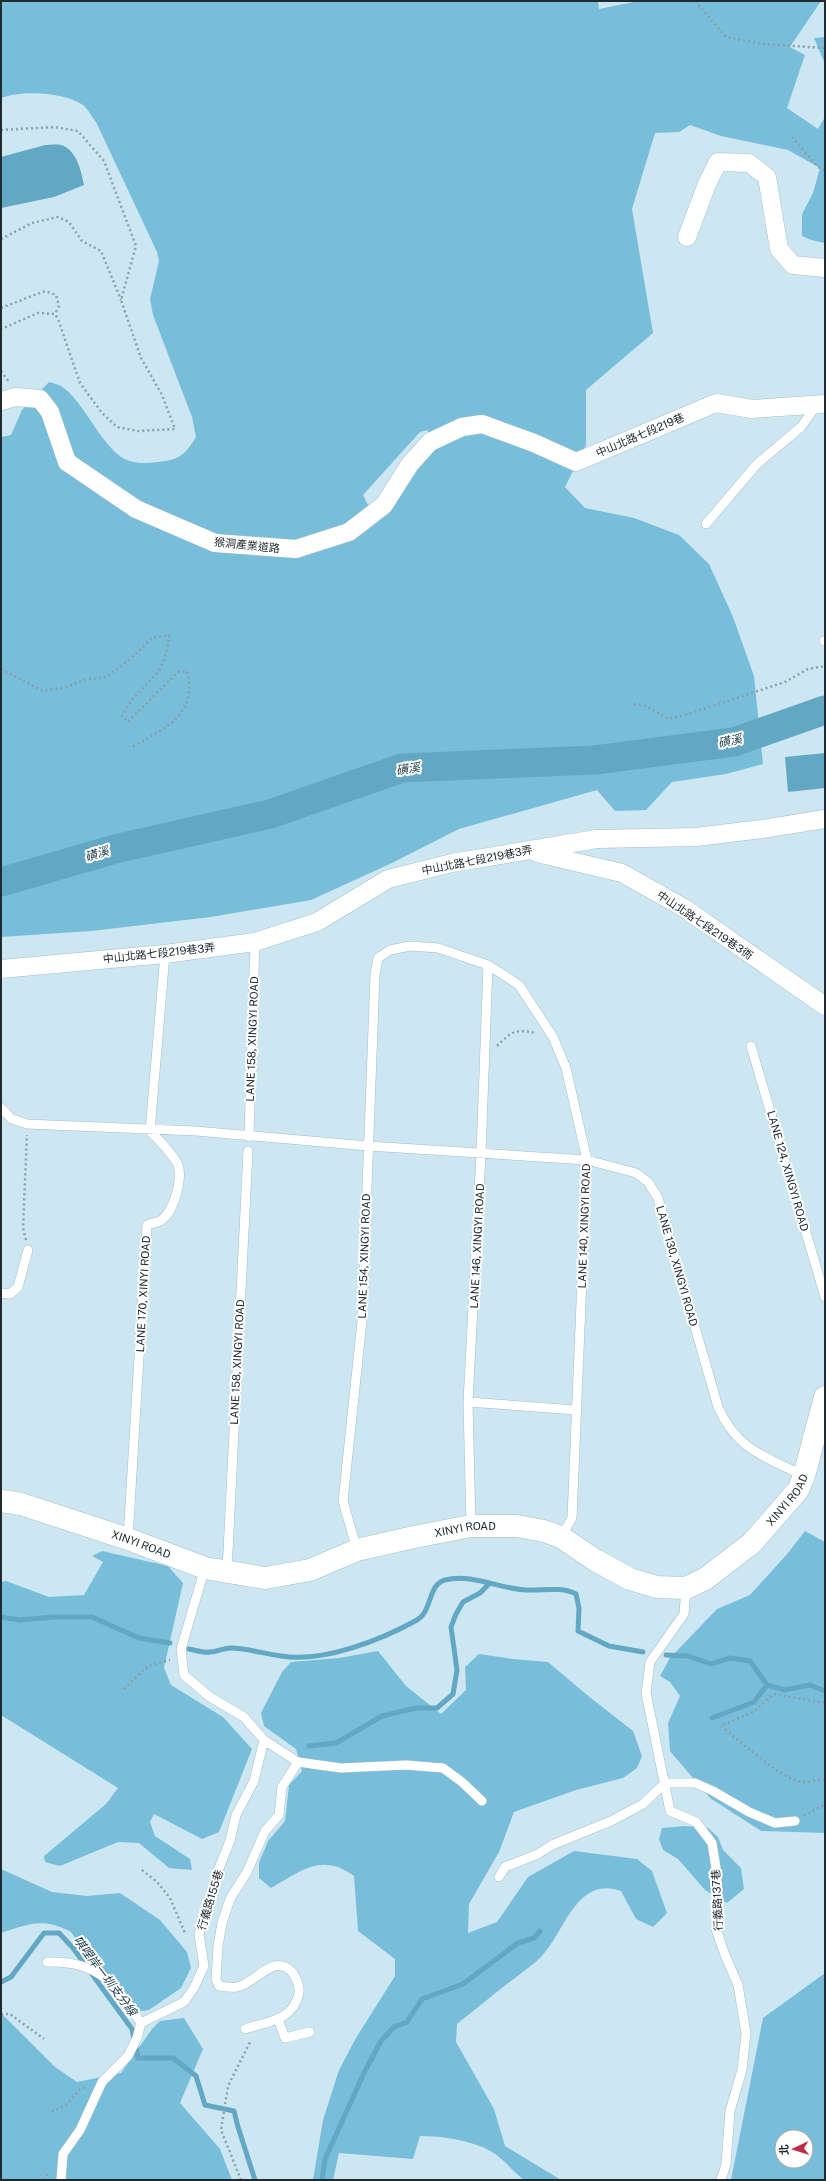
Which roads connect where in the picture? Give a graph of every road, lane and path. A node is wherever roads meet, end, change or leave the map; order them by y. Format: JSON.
{"nodes":[{"id":1,"x":695,"y":1,"type":"edge"},
{"id":2,"x":825,"y":48,"type":"edge"},
{"id":3,"x":1,"y":129,"type":"edge"},
{"id":4,"x":792,"y":137,"type":"dead end"},
{"id":5,"x":825,"y":170,"type":"edge"},
{"id":6,"x":687,"y":237,"type":"dead end"},
{"id":7,"x":1,"y":239,"type":"edge"},
{"id":8,"x":825,"y":268,"type":"edge"},
{"id":9,"x":121,"y":300,"type":"junction"},
{"id":10,"x":1,"y":308,"type":"edge"},
{"id":11,"x":55,"y":314,"type":"junction"},
{"id":12,"x":1,"y":329,"type":"edge"},
{"id":13,"x":1,"y":401,"type":"edge"},
{"id":14,"x":820,"y":405,"type":"edge"},
{"id":15,"x":462,"y":427,"type":"joint"},
{"id":16,"x":706,"y":524,"type":"dead end"},
{"id":17,"x":825,"y":666,"type":"edge"},
{"id":18,"x":1,"y":669,"type":"edge"},
{"id":19,"x":634,"y":704,"type":"dead end"},
{"id":20,"x":132,"y":747,"type":"dead end"},
{"id":21,"x":825,"y":819,"type":"edge"},
{"id":22,"x":529,"y":851,"type":"junction"},
{"id":23,"x":255,"y":942,"type":"junction"},
{"id":24,"x":166,"y":954,"type":"junction"},
{"id":25,"x":378,"y":958,"type":"joint"},
{"id":26,"x":488,"y":965,"type":"junction"},
{"id":27,"x":1,"y":969,"type":"edge"},
{"id":28,"x":825,"y":1006,"type":"edge"},
{"id":29,"x":553,"y":1037,"type":"junction"},
{"id":30,"x":751,"y":1046,"type":"dead end"},
{"id":31,"x":485,"y":1057,"type":"junction"},
{"id":32,"x":1,"y":1108,"type":"edge"},
{"id":33,"x":27,"y":1124,"type":"junction"},
{"id":34,"x":150,"y":1131,"type":"junction"},
{"id":35,"x":249,"y":1137,"type":"junction"},
{"id":36,"x":368,"y":1146,"type":"junction"},
{"id":37,"x":248,"y":1151,"type":"dead end"},
{"id":38,"x":482,"y":1154,"type":"junction"},
{"id":39,"x":587,"y":1160,"type":"junction"},
{"id":40,"x":28,"y":1250,"type":"joint"},
{"id":41,"x":1,"y":1293,"type":"edge"},
{"id":42,"x":825,"y":1297,"type":"edge"},
{"id":43,"x":825,"y":1397,"type":"edge"},
{"id":44,"x":468,"y":1402,"type":"junction"},
{"id":45,"x":576,"y":1410,"type":"junction"},
{"id":46,"x":804,"y":1476,"type":"junction"},
{"id":47,"x":1,"y":1501,"type":"edge"},
{"id":48,"x":471,"y":1526,"type":"junction"},
{"id":49,"x":561,"y":1537,"type":"junction"},
{"id":50,"x":128,"y":1540,"type":"junction"},
{"id":51,"x":357,"y":1550,"type":"junction"},
{"id":52,"x":205,"y":1568,"type":"junction"},
{"id":53,"x":226,"y":1573,"type":"junction"},
{"id":54,"x":686,"y":1588,"type":"junction"},
{"id":55,"x":181,"y":1653,"type":"junction"},
{"id":56,"x":124,"y":1689,"type":"dead end"},
{"id":57,"x":825,"y":1703,"type":"edge"},
{"id":58,"x":264,"y":1740,"type":"junction"},
{"id":59,"x":298,"y":1762,"type":"junction"},
{"id":60,"x":825,"y":1779,"type":"edge"},
{"id":61,"x":665,"y":1783,"type":"junction"},
{"id":62,"x":482,"y":1801,"type":"dead end"},
{"id":63,"x":825,"y":1804,"type":"edge"},
{"id":64,"x":795,"y":1821,"type":"joint"},
{"id":65,"x":142,"y":1870,"type":"dead end"},
{"id":66,"x":499,"y":1877,"type":"dead end"},
{"id":67,"x":200,"y":1934,"type":"junction"},
{"id":68,"x":47,"y":1962,"type":"dead end"},
{"id":69,"x":1,"y":2014,"type":"edge"},
{"id":70,"x":278,"y":2020,"type":"junction"},
{"id":71,"x":142,"y":2023,"type":"junction"},
{"id":72,"x":245,"y":2029,"type":"dead end"},
{"id":73,"x":310,"y":2032,"type":"dead end"},
{"id":74,"x":256,"y":2036,"type":"dead end"},
{"id":75,"x":44,"y":2039,"type":"dead end"},
{"id":76,"x":102,"y":2082,"type":"junction"},
{"id":77,"x":52,"y":2112,"type":"dead end"},
{"id":78,"x":61,"y":2180,"type":"edge"},
{"id":79,"x":241,"y":2180,"type":"edge"},
{"id":80,"x":721,"y":2180,"type":"edge"}],
"edges":[{"from":1,"to":2,"type":"path"},
{"from":3,"to":9,"type":"path"},
{"from":4,"to":5,"type":"path"},
{"from":6,"to":8,"type":"street"},
{"from":7,"to":9,"type":"path"},
{"from":9,"to":11,"type":"path"},
{"from":10,"to":11,"type":"path"},
{"from":11,"to":12,"type":"path"},
{"from":13,"to":15,"type":"street","name":"猴洞產業道路"},
{"from":14,"to":15,"type":"street","name":"中山北路七段219巷"},
{"from":14,"to":16,"type":"lane"},
{"from":17,"to":19,"type":"path"},
{"from":18,"to":20,"type":"path"},
{"from":21,"to":22,"type":"street","name":"中山北路七段219巷3弄"},
{"from":22,"to":23,"type":"street","name":"中山北路七段219巷3弄"},
{"from":22,"to":28,"type":"street","name":"中山北路七段219巷3衖"},
{"from":23,"to":24,"type":"street","name":"中山北路七段219巷3弄"},
{"from":23,"to":35,"type":"lane","name":"LANE 158, XINGYI ROAD"},
{"from":24,"to":27,"type":"street","name":"中山北路七段219巷3弄"},
{"from":24,"to":34,"type":"lane"},
{"from":25,"to":26,"type":"lane","name":"LANE 140, XINGYI ROAD"},
{"from":25,"to":36,"type":"lane","name":"LANE 154, XINGYI ROAD"},
{"from":26,"to":29,"type":"lane","name":"LANE 140, XINGYI ROAD"},
{"from":26,"to":31,"type":"lane","name":"LANE 146, XINGYI ROAD"},
{"from":29,"to":31,"type":"path"},
{"from":29,"to":39,"type":"lane","name":"LANE 140, XINGYI ROAD"},
{"from":30,"to":42,"type":"lane","name":"LANE 124, XINGYI ROAD"},
{"from":31,"to":38,"type":"lane","name":"LANE 146, XINGYI ROAD"},
{"from":32,"to":33,"type":"lane","name":"LANE 130, XINGYI ROAD"},
{"from":33,"to":34,"type":"lane","name":"LANE 130, XINGYI ROAD"},
{"from":33,"to":40,"type":"path"},
{"from":34,"to":35,"type":"lane","name":"LANE 130, XINGYI ROAD"},
{"from":34,"to":50,"type":"lane","name":"LANE 170, XINYI ROAD"},
{"from":35,"to":36,"type":"lane","name":"LANE 130, XINGYI ROAD"},
{"from":36,"to":38,"type":"lane","name":"LANE 130, XINGYI ROAD"},
{"from":36,"to":51,"type":"lane","name":"LANE 154, XINGYI ROAD"},
{"from":37,"to":53,"type":"lane","name":"LANE 158, XINGYI ROAD"},
{"from":38,"to":39,"type":"lane","name":"LANE 130, XINGYI ROAD"},
{"from":38,"to":44,"type":"lane","name":"LANE 146, XINGYI ROAD"},
{"from":39,"to":45,"type":"lane","name":"LANE 140, XINGYI ROAD"},
{"from":39,"to":46,"type":"lane","name":"LANE 130, XINGYI ROAD"},
{"from":40,"to":41,"type":"lane"},
{"from":43,"to":46,"type":"street","name":"XINYI ROAD"},
{"from":44,"to":45,"type":"lane"},
{"from":44,"to":48,"type":"lane","name":"LANE 146, XINGYI ROAD"},
{"from":45,"to":49,"type":"lane","name":"LANE 140, XINGYI ROAD"},
{"from":46,"to":54,"type":"street","name":"XINYI ROAD"},
{"from":47,"to":50,"type":"street","name":"XINYI ROAD"},
{"from":48,"to":49,"type":"street","name":"XINYI ROAD"},
{"from":48,"to":51,"type":"street","name":"XINYI ROAD"},
{"from":49,"to":54,"type":"street","name":"XINYI ROAD"},
{"from":50,"to":52,"type":"street","name":"XINYI ROAD"},
{"from":51,"to":53,"type":"street","name":"XINYI ROAD"},
{"from":52,"to":53,"type":"street","name":"XINYI ROAD"},
{"from":52,"to":55,"type":"lane"},
{"from":54,"to":61,"type":"lane","name":"行義路137巷"},
{"from":55,"to":56,"type":"path"},
{"from":55,"to":58,"type":"lane"},
{"from":57,"to":60,"type":"path"},
{"from":58,"to":59,"type":"lane"},
{"from":58,"to":67,"type":"lane","name":"行義路155巷"},
{"from":59,"to":62,"type":"lane"},
{"from":59,"to":70,"type":"lane"},
{"from":61,"to":64,"type":"lane"},
{"from":61,"to":66,"type":"lane"},
{"from":61,"to":80,"type":"lane","name":"行義路137巷"},
{"from":63,"to":64,"type":"path"},
{"from":65,"to":67,"type":"path"},
{"from":67,"to":71,"type":"lane","name":"行義路155巷"},
{"from":68,"to":71,"type":"lane"},
{"from":69,"to":75,"type":"path"},
{"from":70,"to":72,"type":"lane"},
{"from":70,"to":73,"type":"lane"},
{"from":71,"to":76,"type":"lane"},
{"from":74,"to":79,"type":"path"},
{"from":76,"to":77,"type":"path"},
{"from":76,"to":78,"type":"lane"}]}
